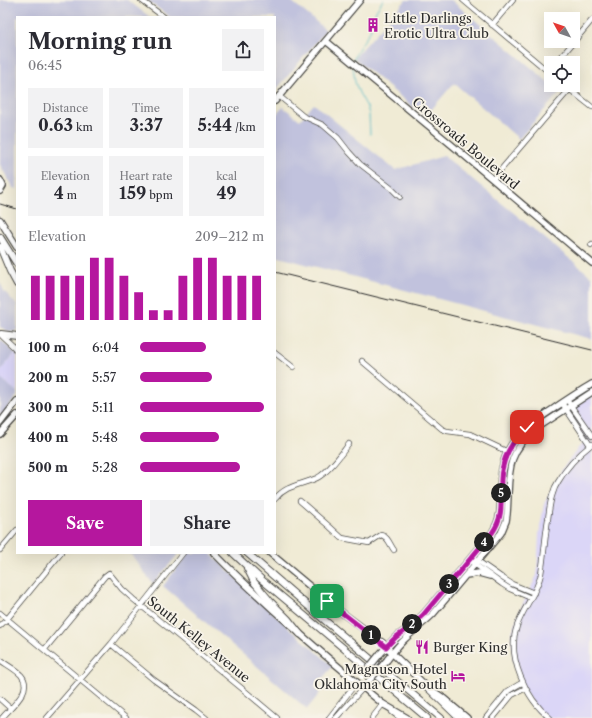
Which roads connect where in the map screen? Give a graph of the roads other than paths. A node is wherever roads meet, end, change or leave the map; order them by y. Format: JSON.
{"nodes":[{"id":1,"x":141,"y":0,"type":"edge"},
{"id":2,"x":360,"y":0,"type":"edge"},
{"id":3,"x":463,"y":0,"type":"edge"},
{"id":4,"x":513,"y":0,"type":"edge"},
{"id":5,"x":163,"y":16,"type":"edge"},
{"id":6,"x":592,"y":20,"type":"edge"},
{"id":7,"x":492,"y":25,"type":"junction"},
{"id":8,"x":326,"y":41,"type":"junction"},
{"id":9,"x":562,"y":56,"type":"edge"},
{"id":10,"x":544,"y":66,"type":"edge"},
{"id":11,"x":567,"y":92,"type":"edge"},
{"id":12,"x":572,"y":92,"type":"edge"},
{"id":13,"x":276,"y":100,"type":"edge"},
{"id":14,"x":592,"y":108,"type":"edge"},
{"id":15,"x":493,"y":179,"type":"junction"},
{"id":16,"x":0,"y":180,"type":"edge"},
{"id":17,"x":0,"y":191,"type":"edge"},
{"id":18,"x":400,"y":197,"type":"dead end"},
{"id":19,"x":1,"y":222,"type":"edge"},
{"id":20,"x":0,"y":237,"type":"edge"},
{"id":21,"x":16,"y":244,"type":"edge"},
{"id":22,"x":0,"y":247,"type":"edge"},
{"id":23,"x":16,"y":262,"type":"edge"},
{"id":24,"x":592,"y":263,"type":"edge"},
{"id":25,"x":16,"y":282,"type":"edge"},
{"id":26,"x":0,"y":334,"type":"edge"},
{"id":27,"x":16,"y":336,"type":"edge"},
{"id":28,"x":16,"y":348,"type":"edge"},
{"id":29,"x":276,"y":354,"type":"edge"},
{"id":30,"x":362,"y":361,"type":"dead end"},
{"id":31,"x":293,"y":367,"type":"dead end"},
{"id":32,"x":592,"y":384,"type":"edge"},
{"id":33,"x":592,"y":392,"type":"edge"},
{"id":34,"x":16,"y":402,"type":"edge"},
{"id":35,"x":564,"y":402,"type":"junction"},
{"id":36,"x":568,"y":407,"type":"junction"},
{"id":37,"x":16,"y":416,"type":"edge"},
{"id":38,"x":0,"y":423,"type":"edge"},
{"id":39,"x":0,"y":434,"type":"edge"},
{"id":40,"x":592,"y":436,"type":"edge"},
{"id":41,"x":349,"y":444,"type":"dead end"},
{"id":42,"x":591,"y":444,"type":"edge"},
{"id":43,"x":508,"y":452,"type":"junction"},
{"id":44,"x":276,"y":498,"type":"edge"},
{"id":45,"x":300,"y":501,"type":"dead end"},
{"id":46,"x":16,"y":531,"type":"edge"},
{"id":47,"x":0,"y":550,"type":"edge"},
{"id":48,"x":394,"y":550,"type":"dead end"},
{"id":49,"x":60,"y":554,"type":"edge"},
{"id":50,"x":182,"y":554,"type":"edge"},
{"id":51,"x":215,"y":554,"type":"edge"},
{"id":52,"x":234,"y":554,"type":"edge"},
{"id":53,"x":248,"y":554,"type":"edge"},
{"id":54,"x":271,"y":554,"type":"edge"},
{"id":55,"x":471,"y":558,"type":"junction"},
{"id":56,"x":476,"y":562,"type":"junction"},
{"id":57,"x":245,"y":565,"type":"junction"},
{"id":58,"x":465,"y":575,"type":"junction"},
{"id":59,"x":490,"y":576,"type":"junction"},
{"id":60,"x":534,"y":593,"type":"junction"},
{"id":61,"x":531,"y":598,"type":"junction"},
{"id":62,"x":141,"y":605,"type":"junction"},
{"id":63,"x":0,"y":613,"type":"edge"},
{"id":64,"x":7,"y":619,"type":"junction"},
{"id":65,"x":0,"y":626,"type":"edge"},
{"id":66,"x":300,"y":634,"type":"junction"},
{"id":67,"x":111,"y":644,"type":"junction"},
{"id":68,"x":386,"y":647,"type":"junction"},
{"id":69,"x":45,"y":650,"type":"junction"},
{"id":70,"x":392,"y":654,"type":"junction"},
{"id":71,"x":0,"y":660,"type":"edge"},
{"id":72,"x":79,"y":680,"type":"junction"},
{"id":73,"x":357,"y":682,"type":"junction"},
{"id":74,"x":524,"y":682,"type":"junction"},
{"id":75,"x":427,"y":687,"type":"junction"},
{"id":76,"x":363,"y":688,"type":"junction"},
{"id":77,"x":526,"y":688,"type":"junction"},
{"id":78,"x":0,"y":699,"type":"edge"},
{"id":79,"x":383,"y":704,"type":"junction"},
{"id":80,"x":10,"y":708,"type":"junction"},
{"id":81,"x":48,"y":717,"type":"edge"},
{"id":82,"x":2,"y":718,"type":"edge"},
{"id":83,"x":126,"y":718,"type":"edge"},
{"id":84,"x":206,"y":718,"type":"edge"},
{"id":85,"x":277,"y":718,"type":"edge"},
{"id":86,"x":329,"y":718,"type":"edge"},
{"id":87,"x":336,"y":718,"type":"edge"},
{"id":88,"x":372,"y":718,"type":"edge"},
{"id":89,"x":400,"y":718,"type":"edge"},
{"id":90,"x":407,"y":718,"type":"edge"},
{"id":91,"x":427,"y":718,"type":"edge"},
{"id":92,"x":441,"y":718,"type":"edge"},
{"id":93,"x":459,"y":718,"type":"edge"},
{"id":94,"x":467,"y":718,"type":"edge"},
{"id":95,"x":486,"y":718,"type":"edge"},
{"id":96,"x":494,"y":718,"type":"edge"},
{"id":97,"x":550,"y":718,"type":"edge"}],
"edges":[{"from":1,"to":5,"type":"street"},
{"from":2,"to":8,"type":"main road"},
{"from":3,"to":7,"type":"street"},
{"from":4,"to":7,"type":"street"},
{"from":6,"to":9,"type":"street"},
{"from":7,"to":10,"type":"street"},
{"from":8,"to":13,"type":"main road"},
{"from":8,"to":15,"type":"main road","name":"Crossroads Boulevard"},
{"from":11,"to":15,"type":"street"},
{"from":12,"to":14,"type":"street"},
{"from":13,"to":18,"type":"street"},
{"from":15,"to":24,"type":"main road","name":"Crossroads Boulevard"},
{"from":16,"to":17,"type":"main road"},
{"from":19,"to":21,"type":"highway"},
{"from":20,"to":23,"type":"highway"},
{"from":22,"to":25,"type":"highway"},
{"from":26,"to":27,"type":"highway"},
{"from":26,"to":28,"type":"street"},
{"from":29,"to":31,"type":"street"},
{"from":30,"to":43,"type":"street"},
{"from":32,"to":35,"type":"main road"},
{"from":33,"to":36,"type":"main road"},
{"from":34,"to":38,"type":"main road"},
{"from":35,"to":36,"type":"street"},
{"from":35,"to":43,"type":"main road"},
{"from":36,"to":40,"type":"street"},
{"from":36,"to":42,"type":"street"},
{"from":36,"to":56,"type":"main road"},
{"from":37,"to":39,"type":"main road"},
{"from":41,"to":44,"type":"street"},
{"from":42,"to":60,"type":"street"},
{"from":43,"to":55,"type":"main road"},
{"from":45,"to":48,"type":"street"},
{"from":46,"to":47,"type":"street"},
{"from":49,"to":64,"type":"street"},
{"from":50,"to":62,"type":"street"},
{"from":51,"to":66,"type":"main road"},
{"from":52,"to":57,"type":"highway"},
{"from":53,"to":92,"type":"highway"},
{"from":54,"to":68,"type":"main road"},
{"from":55,"to":56,"type":"street"},
{"from":55,"to":68,"type":"main road"},
{"from":56,"to":58,"type":"main road"},
{"from":56,"to":59,"type":"street"},
{"from":56,"to":60,"type":"street"},
{"from":57,"to":66,"type":"highway"},
{"from":57,"to":91,"type":"highway"},
{"from":58,"to":59,"type":"main road"},
{"from":58,"to":70,"type":"main road"},
{"from":59,"to":61,"type":"street"},
{"from":60,"to":61,"type":"street"},
{"from":61,"to":74,"type":"street"},
{"from":62,"to":67,"type":"street"},
{"from":62,"to":69,"type":"street","name":"South Kelley Avenue"},
{"from":62,"to":85,"type":"street","name":"South Kelley Avenue"},
{"from":63,"to":64,"type":"street"},
{"from":64,"to":65,"type":"street"},
{"from":64,"to":69,"type":"street"},
{"from":66,"to":73,"type":"main road"},
{"from":67,"to":72,"type":"street"},
{"from":67,"to":84,"type":"street"},
{"from":68,"to":70,"type":"main road"},
{"from":68,"to":73,"type":"main road","bridge":true},
{"from":69,"to":72,"type":"street"},
{"from":70,"to":75,"type":"main road"},
{"from":70,"to":76,"type":"main road","bridge":true},
{"from":71,"to":80,"type":"street"},
{"from":72,"to":81,"type":"street"},
{"from":72,"to":83,"type":"street"},
{"from":73,"to":76,"type":"main road"},
{"from":73,"to":86,"type":"street"},
{"from":74,"to":77,"type":"street"},
{"from":74,"to":95,"type":"street"},
{"from":75,"to":93,"type":"highway"},
{"from":75,"to":94,"type":"main road"},
{"from":76,"to":79,"type":"main road"},
{"from":76,"to":87,"type":"street"},
{"from":77,"to":96,"type":"street"},
{"from":77,"to":97,"type":"street"},
{"from":78,"to":80,"type":"street"},
{"from":79,"to":88,"type":"street"},
{"from":79,"to":89,"type":"street"},
{"from":79,"to":90,"type":"highway"},
{"from":80,"to":82,"type":"street"}]}
